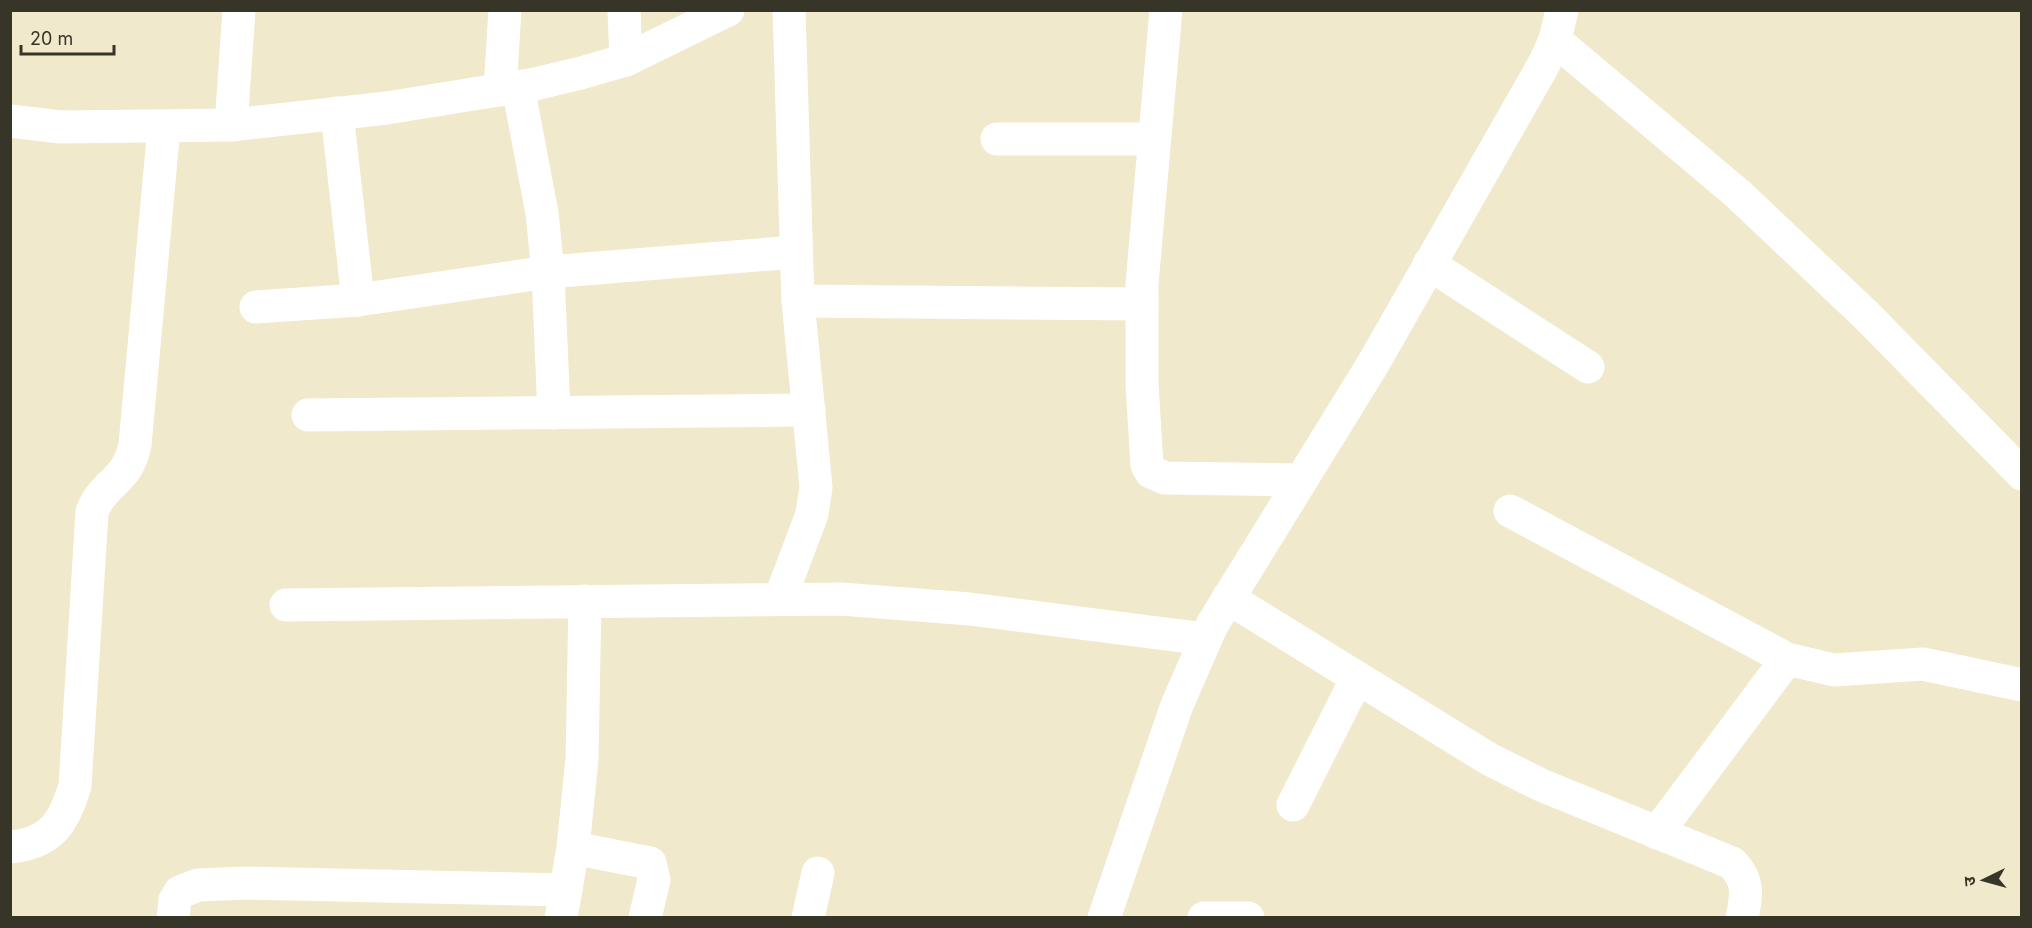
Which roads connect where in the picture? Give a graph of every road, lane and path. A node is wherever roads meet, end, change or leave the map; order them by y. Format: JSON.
{"nodes":[{"id":1,"x":239,"y":10,"type":"edge"},
{"id":2,"x":505,"y":10,"type":"edge"},
{"id":3,"x":624,"y":10,"type":"edge"},
{"id":4,"x":728,"y":10,"type":"edge"},
{"id":5,"x":789,"y":10,"type":"edge"},
{"id":6,"x":1166,"y":10,"type":"edge"},
{"id":7,"x":1559,"y":25,"type":"edge"},
{"id":8,"x":626,"y":60,"type":"junction"},
{"id":9,"x":509,"y":89,"type":"junction"},
{"id":10,"x":337,"y":113,"type":"junction"},
{"id":11,"x":10,"y":121,"type":"edge"},
{"id":12,"x":231,"y":125,"type":"junction"},
{"id":13,"x":164,"y":127,"type":"junction"},
{"id":14,"x":1154,"y":139,"type":"junction"},
{"id":15,"x":997,"y":140,"type":"dead end"},
{"id":16,"x":795,"y":252,"type":"junction"},
{"id":17,"x":1429,"y":264,"type":"junction"},
{"id":18,"x":548,"y":272,"type":"junction"},
{"id":19,"x":358,"y":300,"type":"junction"},
{"id":20,"x":798,"y":301,"type":"junction"},
{"id":21,"x":1142,"y":304,"type":"junction"},
{"id":22,"x":256,"y":307,"type":"dead end"},
{"id":23,"x":1588,"y":367,"type":"dead end"},
{"id":24,"x":809,"y":410,"type":"junction"},
{"id":25,"x":554,"y":413,"type":"junction"},
{"id":26,"x":308,"y":415,"type":"dead end"},
{"id":27,"x":2022,"y":474,"type":"edge"},
{"id":28,"x":1301,"y":480,"type":"junction"},
{"id":29,"x":1510,"y":511,"type":"dead end"},
{"id":30,"x":1228,"y":598,"type":"junction"},
{"id":31,"x":780,"y":599,"type":"junction"},
{"id":32,"x":585,"y":601,"type":"junction"},
{"id":33,"x":286,"y":606,"type":"dead end"},
{"id":34,"x":1205,"y":639,"type":"junction"},
{"id":35,"x":1787,"y":659,"type":"junction"},
{"id":36,"x":1357,"y":678,"type":"junction"},
{"id":37,"x":2022,"y":685,"type":"edge"},
{"id":38,"x":1293,"y":805,"type":"dead end"},
{"id":39,"x":1657,"y":833,"type":"junction"},
{"id":40,"x":10,"y":847,"type":"edge"},
{"id":41,"x":573,"y":848,"type":"junction"},
{"id":42,"x":818,"y":873,"type":"dead end"},
{"id":43,"x":564,"y":904,"type":"edge"},
{"id":44,"x":173,"y":918,"type":"edge"},
{"id":45,"x":645,"y":918,"type":"edge"},
{"id":46,"x":808,"y":918,"type":"edge"},
{"id":47,"x":1104,"y":918,"type":"edge"},
{"id":48,"x":1204,"y":918,"type":"edge"},
{"id":49,"x":1248,"y":918,"type":"edge"},
{"id":50,"x":1742,"y":918,"type":"edge"}],
"edges":[{"from":1,"to":12,"type":"street"},
{"from":2,"to":9,"type":"street"},
{"from":3,"to":8,"type":"street"},
{"from":4,"to":8,"type":"street"},
{"from":5,"to":16,"type":"street"},
{"from":6,"to":14,"type":"street"},
{"from":7,"to":17,"type":"street"},
{"from":7,"to":27,"type":"street"},
{"from":8,"to":9,"type":"street"},
{"from":9,"to":10,"type":"street"},
{"from":9,"to":18,"type":"street"},
{"from":10,"to":12,"type":"street"},
{"from":10,"to":19,"type":"street"},
{"from":11,"to":13,"type":"street"},
{"from":12,"to":13,"type":"street"},
{"from":13,"to":40,"type":"street"},
{"from":14,"to":15,"type":"street"},
{"from":14,"to":21,"type":"street"},
{"from":16,"to":18,"type":"street"},
{"from":16,"to":20,"type":"street"},
{"from":17,"to":23,"type":"street"},
{"from":17,"to":28,"type":"street"},
{"from":18,"to":19,"type":"street"},
{"from":18,"to":25,"type":"street"},
{"from":19,"to":22,"type":"street"},
{"from":20,"to":21,"type":"street"},
{"from":20,"to":24,"type":"street"},
{"from":21,"to":28,"type":"street"},
{"from":24,"to":25,"type":"street"},
{"from":24,"to":31,"type":"street"},
{"from":25,"to":26,"type":"street"},
{"from":28,"to":30,"type":"street"},
{"from":29,"to":35,"type":"street"},
{"from":30,"to":34,"type":"street"},
{"from":30,"to":36,"type":"street"},
{"from":31,"to":32,"type":"street"},
{"from":31,"to":34,"type":"street"},
{"from":32,"to":33,"type":"street"},
{"from":32,"to":41,"type":"street"},
{"from":34,"to":47,"type":"street"},
{"from":35,"to":37,"type":"street"},
{"from":35,"to":39,"type":"street"},
{"from":36,"to":38,"type":"street"},
{"from":36,"to":39,"type":"street"},
{"from":39,"to":50,"type":"street"},
{"from":41,"to":43,"type":"street"},
{"from":41,"to":45,"type":"street"},
{"from":42,"to":46,"type":"street"},
{"from":43,"to":44,"type":"street"},
{"from":48,"to":49,"type":"street"}]}
